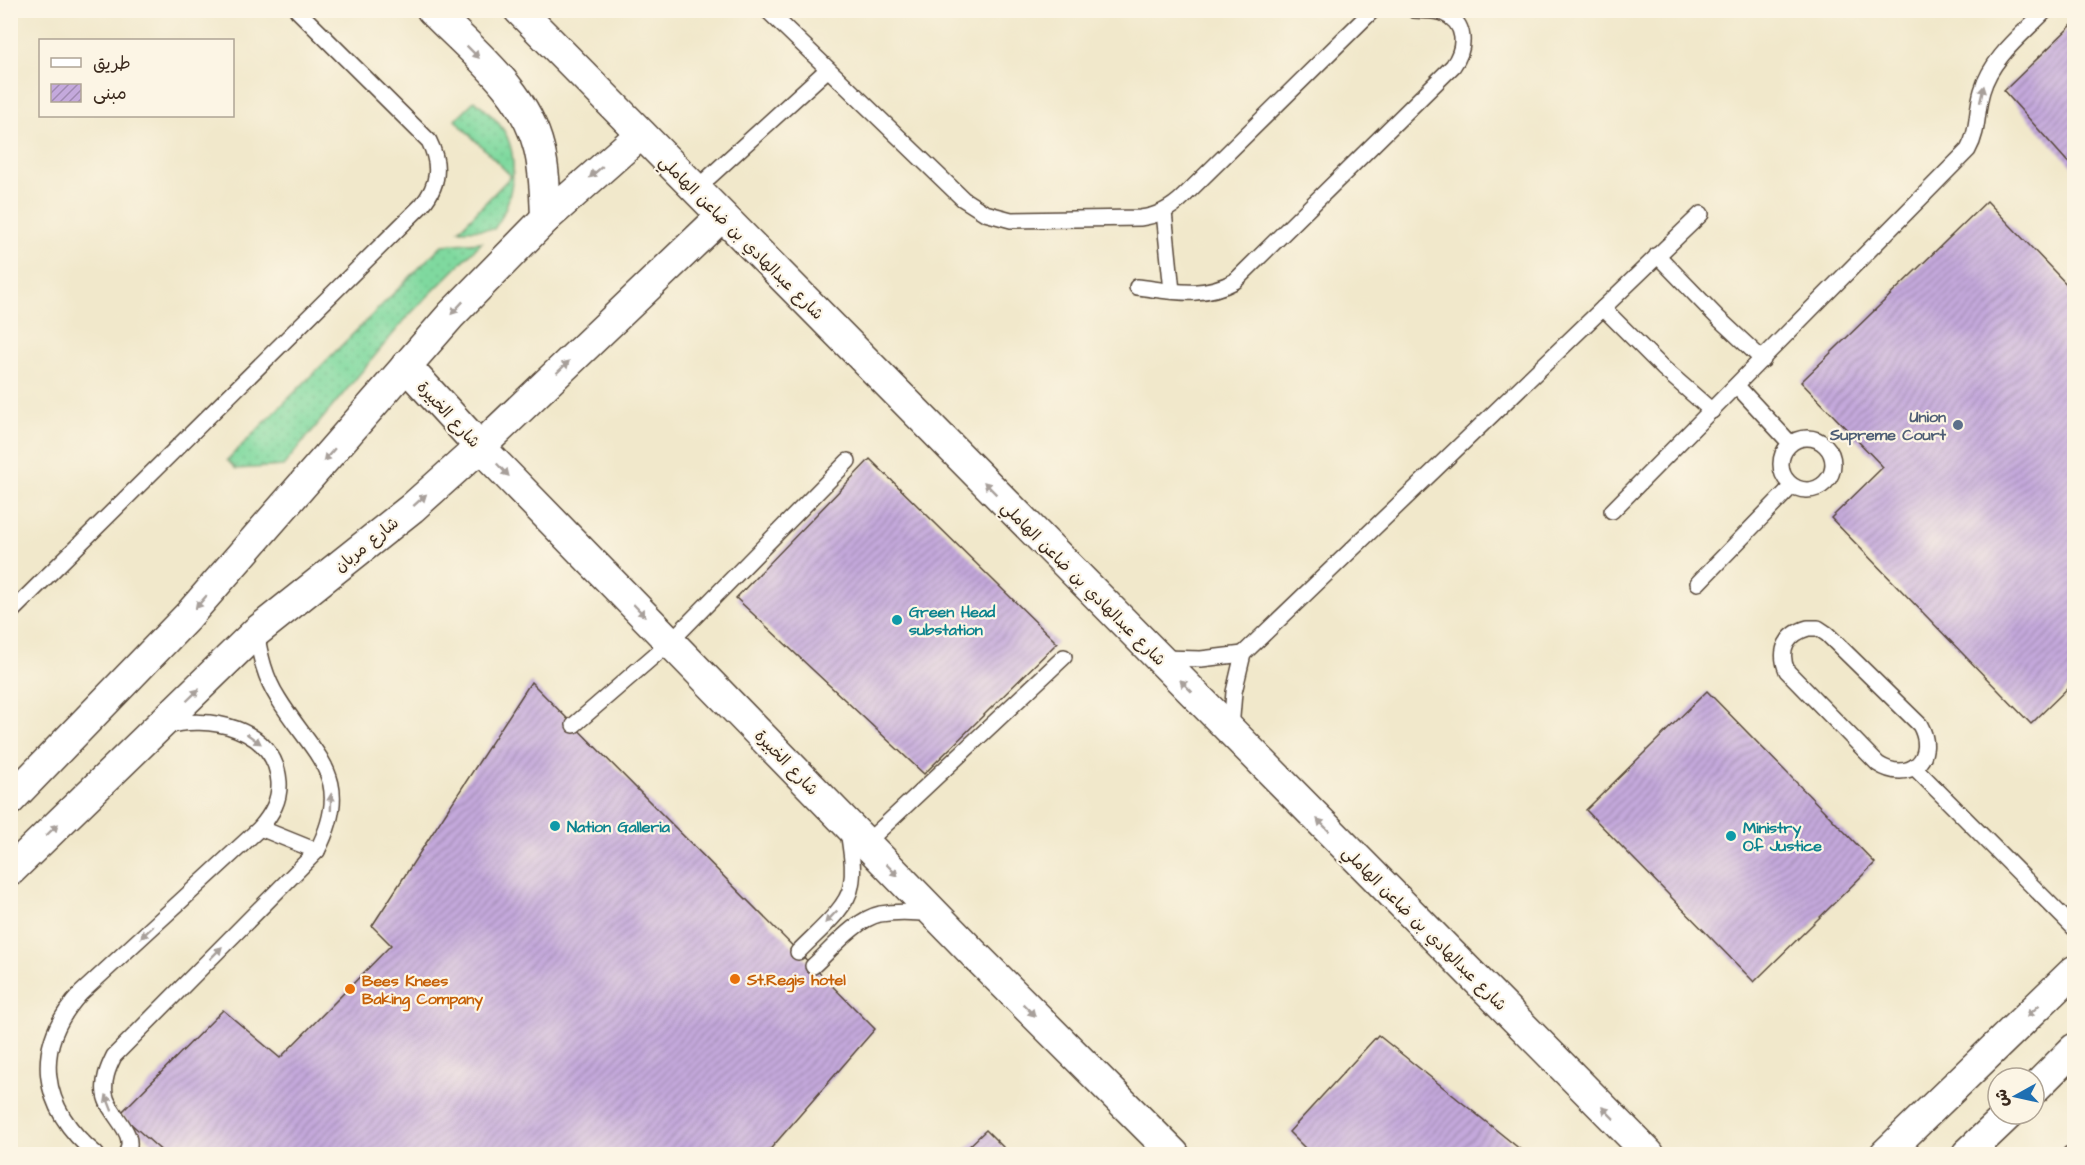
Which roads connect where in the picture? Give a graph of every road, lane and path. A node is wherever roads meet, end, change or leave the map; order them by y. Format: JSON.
{"nodes":[{"id":1,"x":297,"y":10,"type":"edge"},
{"id":2,"x":432,"y":10,"type":"edge"},
{"id":3,"x":519,"y":10,"type":"edge"},
{"id":4,"x":767,"y":10,"type":"edge"},
{"id":5,"x":1373,"y":10,"type":"edge"},
{"id":6,"x":1414,"y":10,"type":"edge"},
{"id":7,"x":2046,"y":10,"type":"edge"},
{"id":8,"x":828,"y":69,"type":"junction"},
{"id":9,"x":641,"y":134,"type":"junction"},
{"id":10,"x":695,"y":190,"type":"junction"},
{"id":11,"x":1164,"y":212,"type":"junction"},
{"id":12,"x":1701,"y":214,"type":"dead end"},
{"id":13,"x":722,"y":216,"type":"junction"},
{"id":14,"x":546,"y":218,"type":"junction"},
{"id":15,"x":1657,"y":255,"type":"junction"},
{"id":16,"x":1137,"y":288,"type":"dead end"},
{"id":17,"x":1172,"y":291,"type":"junction"},
{"id":18,"x":1603,"y":308,"type":"junction"},
{"id":19,"x":1763,"y":360,"type":"junction"},
{"id":20,"x":406,"y":366,"type":"junction"},
{"id":21,"x":1737,"y":386,"type":"junction"},
{"id":22,"x":1712,"y":411,"type":"junction"},
{"id":23,"x":1790,"y":443,"type":"junction"},
{"id":24,"x":480,"y":447,"type":"junction"},
{"id":25,"x":848,"y":461,"type":"dead end"},
{"id":26,"x":1792,"y":486,"type":"junction"},
{"id":27,"x":1612,"y":511,"type":"dead end"},
{"id":28,"x":1698,"y":584,"type":"dead end"},
{"id":29,"x":10,"y":613,"type":"edge"},
{"id":30,"x":256,"y":632,"type":"junction"},
{"id":31,"x":670,"y":642,"type":"junction"},
{"id":32,"x":1243,"y":654,"type":"junction"},
{"id":33,"x":1064,"y":657,"type":"dead end"},
{"id":34,"x":1158,"y":658,"type":"junction"},
{"id":35,"x":574,"y":726,"type":"dead end"},
{"id":36,"x":158,"y":729,"type":"junction"},
{"id":37,"x":1231,"y":732,"type":"junction"},
{"id":38,"x":1914,"y":767,"type":"junction"},
{"id":39,"x":10,"y":800,"type":"edge"},
{"id":40,"x":261,"y":828,"type":"junction"},
{"id":41,"x":856,"y":833,"type":"junction"},
{"id":42,"x":317,"y":851,"type":"junction"},
{"id":43,"x":10,"y":871,"type":"edge"},
{"id":44,"x":935,"y":914,"type":"junction"},
{"id":45,"x":2074,"y":928,"type":"edge"},
{"id":46,"x":798,"y":952,"type":"dead end"},
{"id":47,"x":813,"y":966,"type":"dead end"},
{"id":48,"x":2074,"y":971,"type":"edge"},
{"id":49,"x":2074,"y":1049,"type":"edge"},
{"id":50,"x":2046,"y":1077,"type":"edge"},
{"id":51,"x":1996,"y":1126,"type":"edge"},
{"id":52,"x":96,"y":1155,"type":"edge"},
{"id":53,"x":126,"y":1155,"type":"edge"},
{"id":54,"x":1174,"y":1155,"type":"edge"},
{"id":55,"x":1649,"y":1155,"type":"edge"},
{"id":56,"x":1885,"y":1155,"type":"edge"},
{"id":57,"x":1967,"y":1155,"type":"edge"}],
"edges":[{"from":1,"to":29,"type":"lane"},
{"from":2,"to":14,"type":"street","one_way":true},
{"from":3,"to":9,"type":"street","name":"شارع عبدالهادي بن ضاعن الهاملي"},
{"from":4,"to":8,"type":"lane"},
{"from":5,"to":11,"type":"lane"},
{"from":6,"to":17,"type":"lane"},
{"from":19,"to":7,"type":"lane","one_way":true},
{"from":8,"to":10,"type":"lane"},
{"from":8,"to":11,"type":"lane"},
{"from":9,"to":10,"type":"street","name":"شارع عبدالهادي بن ضاعن الهاملي"},
{"from":9,"to":14,"type":"street","one_way":true},
{"from":10,"to":13,"type":"street","name":"شارع عبدالهادي بن ضاعن الهاملي"},
{"from":11,"to":17,"type":"lane"},
{"from":12,"to":15,"type":"lane"},
{"from":24,"to":13,"type":"street","name":"شارع مربان","one_way":true},
{"from":34,"to":13,"type":"street","name":"شارع عبدالهادي بن ضاعن الهاملي","one_way":true},
{"from":14,"to":20,"type":"street","one_way":true},
{"from":15,"to":18,"type":"lane"},
{"from":15,"to":19,"type":"lane"},
{"from":16,"to":17,"type":"lane"},
{"from":18,"to":22,"type":"lane"},
{"from":18,"to":32,"type":"lane"},
{"from":19,"to":21,"type":"lane"},
{"from":20,"to":24,"type":"street","name":"شارع الخبيرة"},
{"from":20,"to":39,"type":"street","one_way":true},
{"from":21,"to":22,"type":"lane"},
{"from":21,"to":23,"type":"lane"},
{"from":22,"to":27,"type":"lane"},
{"from":23,"to":26,"type":"lane"},
{"from":23,"to":26,"type":"lane"},
{"from":30,"to":24,"type":"street","name":"شارع مربان","one_way":true},
{"from":24,"to":31,"type":"street","name":"شارع الخبيرة","one_way":true},
{"from":25,"to":31,"type":"lane"},
{"from":26,"to":28,"type":"lane"},
{"from":36,"to":30,"type":"street","name":"شارع مربان","one_way":true},
{"from":42,"to":30,"type":"lane","one_way":true},
{"from":31,"to":35,"type":"lane"},
{"from":31,"to":41,"type":"street","name":"شارع الخبيرة"},
{"from":32,"to":34,"type":"lane"},
{"from":32,"to":37,"type":"lane"},
{"from":33,"to":41,"type":"lane"},
{"from":37,"to":34,"type":"street","name":"شارع عبدالهادي بن ضاعن الهاملي","one_way":true},
{"from":36,"to":40,"type":"lane","one_way":true},
{"from":43,"to":36,"type":"street","name":"شارع مربان","one_way":true},
{"from":55,"to":37,"type":"street","name":"شارع عبدالهادي بن ضاعن الهاملي","one_way":true},
{"from":38,"to":38,"type":"lane"},
{"from":38,"to":45,"type":"lane"},
{"from":40,"to":42,"type":"lane"},
{"from":40,"to":52,"type":"lane","one_way":true},
{"from":41,"to":44,"type":"street","name":"شارع الخبيرة","one_way":true},
{"from":41,"to":46,"type":"lane","one_way":true},
{"from":53,"to":42,"type":"lane","one_way":true},
{"from":44,"to":47,"type":"lane"},
{"from":44,"to":54,"type":"street","name":"شارع الخبيرة","one_way":true},
{"from":48,"to":56,"type":"street","one_way":true},
{"from":49,"to":50,"type":"street"},
{"from":51,"to":57,"type":"street"}]}
